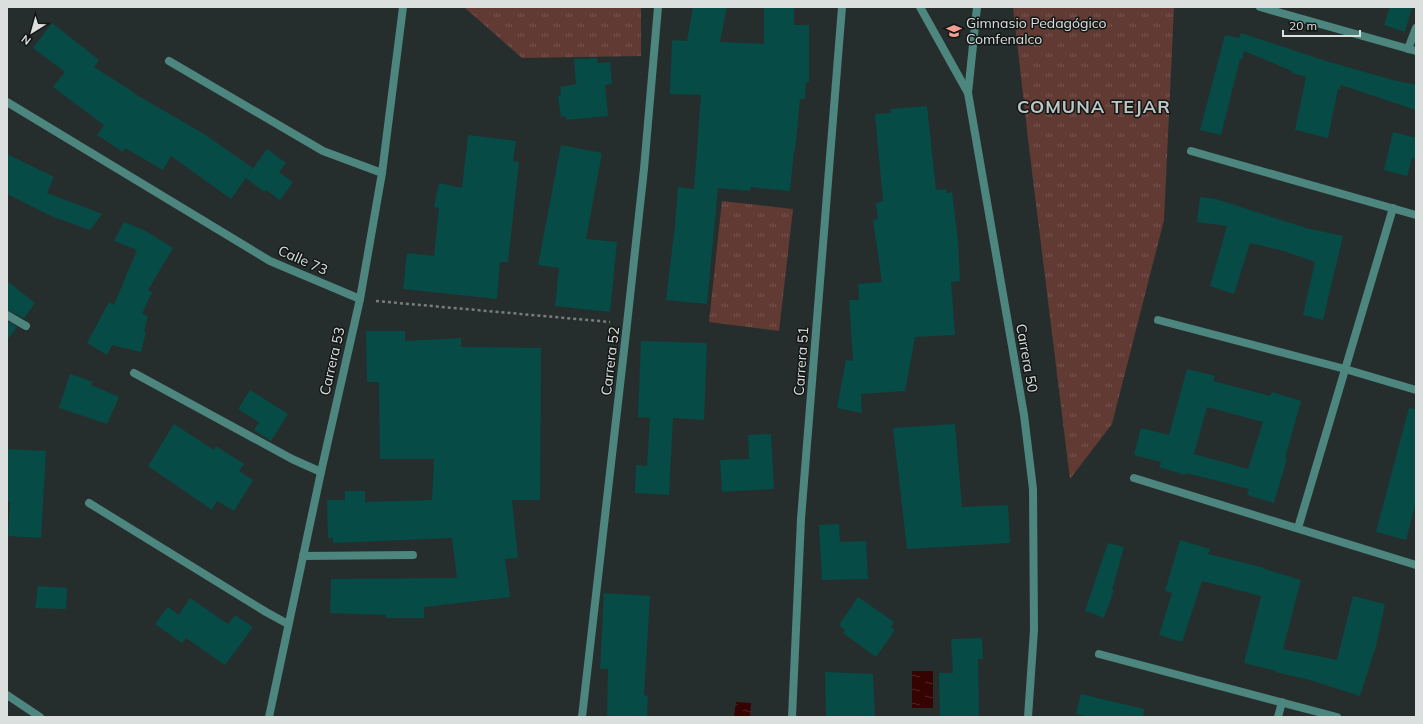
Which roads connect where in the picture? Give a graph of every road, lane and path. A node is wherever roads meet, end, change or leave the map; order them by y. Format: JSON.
{"nodes":[{"id":1,"x":403,"y":7,"type":"edge"},
{"id":2,"x":658,"y":7,"type":"edge"},
{"id":3,"x":842,"y":7,"type":"edge"},
{"id":4,"x":920,"y":7,"type":"edge"},
{"id":5,"x":977,"y":7,"type":"edge"},
{"id":6,"x":1260,"y":7,"type":"edge"},
{"id":7,"x":1416,"y":28,"type":"edge"},
{"id":8,"x":1412,"y":50,"type":"edge"},
{"id":9,"x":169,"y":61,"type":"dead end"},
{"id":10,"x":968,"y":93,"type":"junction"},
{"id":11,"x":7,"y":102,"type":"edge"},
{"id":12,"x":1190,"y":151,"type":"dead end"},
{"id":13,"x":382,"y":173,"type":"junction"},
{"id":14,"x":1393,"y":208,"type":"junction"},
{"id":15,"x":1416,"y":214,"type":"edge"},
{"id":16,"x":360,"y":299,"type":"junction"},
{"id":17,"x":7,"y":315,"type":"edge"},
{"id":18,"x":1158,"y":320,"type":"dead end"},
{"id":19,"x":628,"y":324,"type":"junction"},
{"id":20,"x":26,"y":326,"type":"dead end"},
{"id":21,"x":1345,"y":369,"type":"junction"},
{"id":22,"x":134,"y":373,"type":"dead end"},
{"id":23,"x":1416,"y":390,"type":"edge"},
{"id":24,"x":321,"y":472,"type":"junction"},
{"id":25,"x":1134,"y":478,"type":"dead end"},
{"id":26,"x":89,"y":503,"type":"dead end"},
{"id":27,"x":1298,"y":528,"type":"junction"},
{"id":28,"x":413,"y":555,"type":"dead end"},
{"id":29,"x":303,"y":556,"type":"junction"},
{"id":30,"x":1416,"y":565,"type":"edge"},
{"id":31,"x":288,"y":624,"type":"junction"},
{"id":32,"x":1099,"y":654,"type":"dead end"},
{"id":33,"x":7,"y":696,"type":"edge"},
{"id":34,"x":1282,"y":702,"type":"junction"},
{"id":35,"x":40,"y":717,"type":"edge"},
{"id":36,"x":269,"y":717,"type":"edge"},
{"id":37,"x":582,"y":717,"type":"edge"},
{"id":38,"x":792,"y":717,"type":"edge"},
{"id":39,"x":1028,"y":717,"type":"edge"},
{"id":40,"x":1278,"y":717,"type":"edge"},
{"id":41,"x":1338,"y":717,"type":"edge"}],
"edges":[{"from":1,"to":13,"type":"street","name":"Carrera 53"},
{"from":2,"to":19,"type":"street","name":"Carrera 52"},
{"from":3,"to":38,"type":"street","name":"Carrera 51"},
{"from":4,"to":10,"type":"street"},
{"from":5,"to":10,"type":"street","name":"Carrera 50"},
{"from":6,"to":8,"type":"street"},
{"from":7,"to":8,"type":"street"},
{"from":9,"to":13,"type":"street"},
{"from":10,"to":39,"type":"street","name":"Carrera 50"},
{"from":11,"to":16,"type":"street","name":"Calle 73"},
{"from":12,"to":14,"type":"street"},
{"from":13,"to":16,"type":"street","name":"Carrera 53"},
{"from":14,"to":15,"type":"street"},
{"from":14,"to":21,"type":"street"},
{"from":16,"to":19,"type":"path"},
{"from":16,"to":24,"type":"street","name":"Carrera 53"},
{"from":17,"to":20,"type":"street"},
{"from":18,"to":21,"type":"street"},
{"from":19,"to":37,"type":"street","name":"Carrera 52"},
{"from":21,"to":23,"type":"street"},
{"from":21,"to":27,"type":"street"},
{"from":22,"to":24,"type":"street"},
{"from":24,"to":29,"type":"street","name":"Carrera 53"},
{"from":25,"to":27,"type":"street"},
{"from":26,"to":31,"type":"street"},
{"from":27,"to":30,"type":"street"},
{"from":28,"to":29,"type":"street"},
{"from":29,"to":31,"type":"street","name":"Carrera 53"},
{"from":31,"to":36,"type":"street","name":"Carrera 53"},
{"from":32,"to":34,"type":"street"},
{"from":33,"to":35,"type":"street"},
{"from":34,"to":40,"type":"street"},
{"from":34,"to":41,"type":"street"}]}
